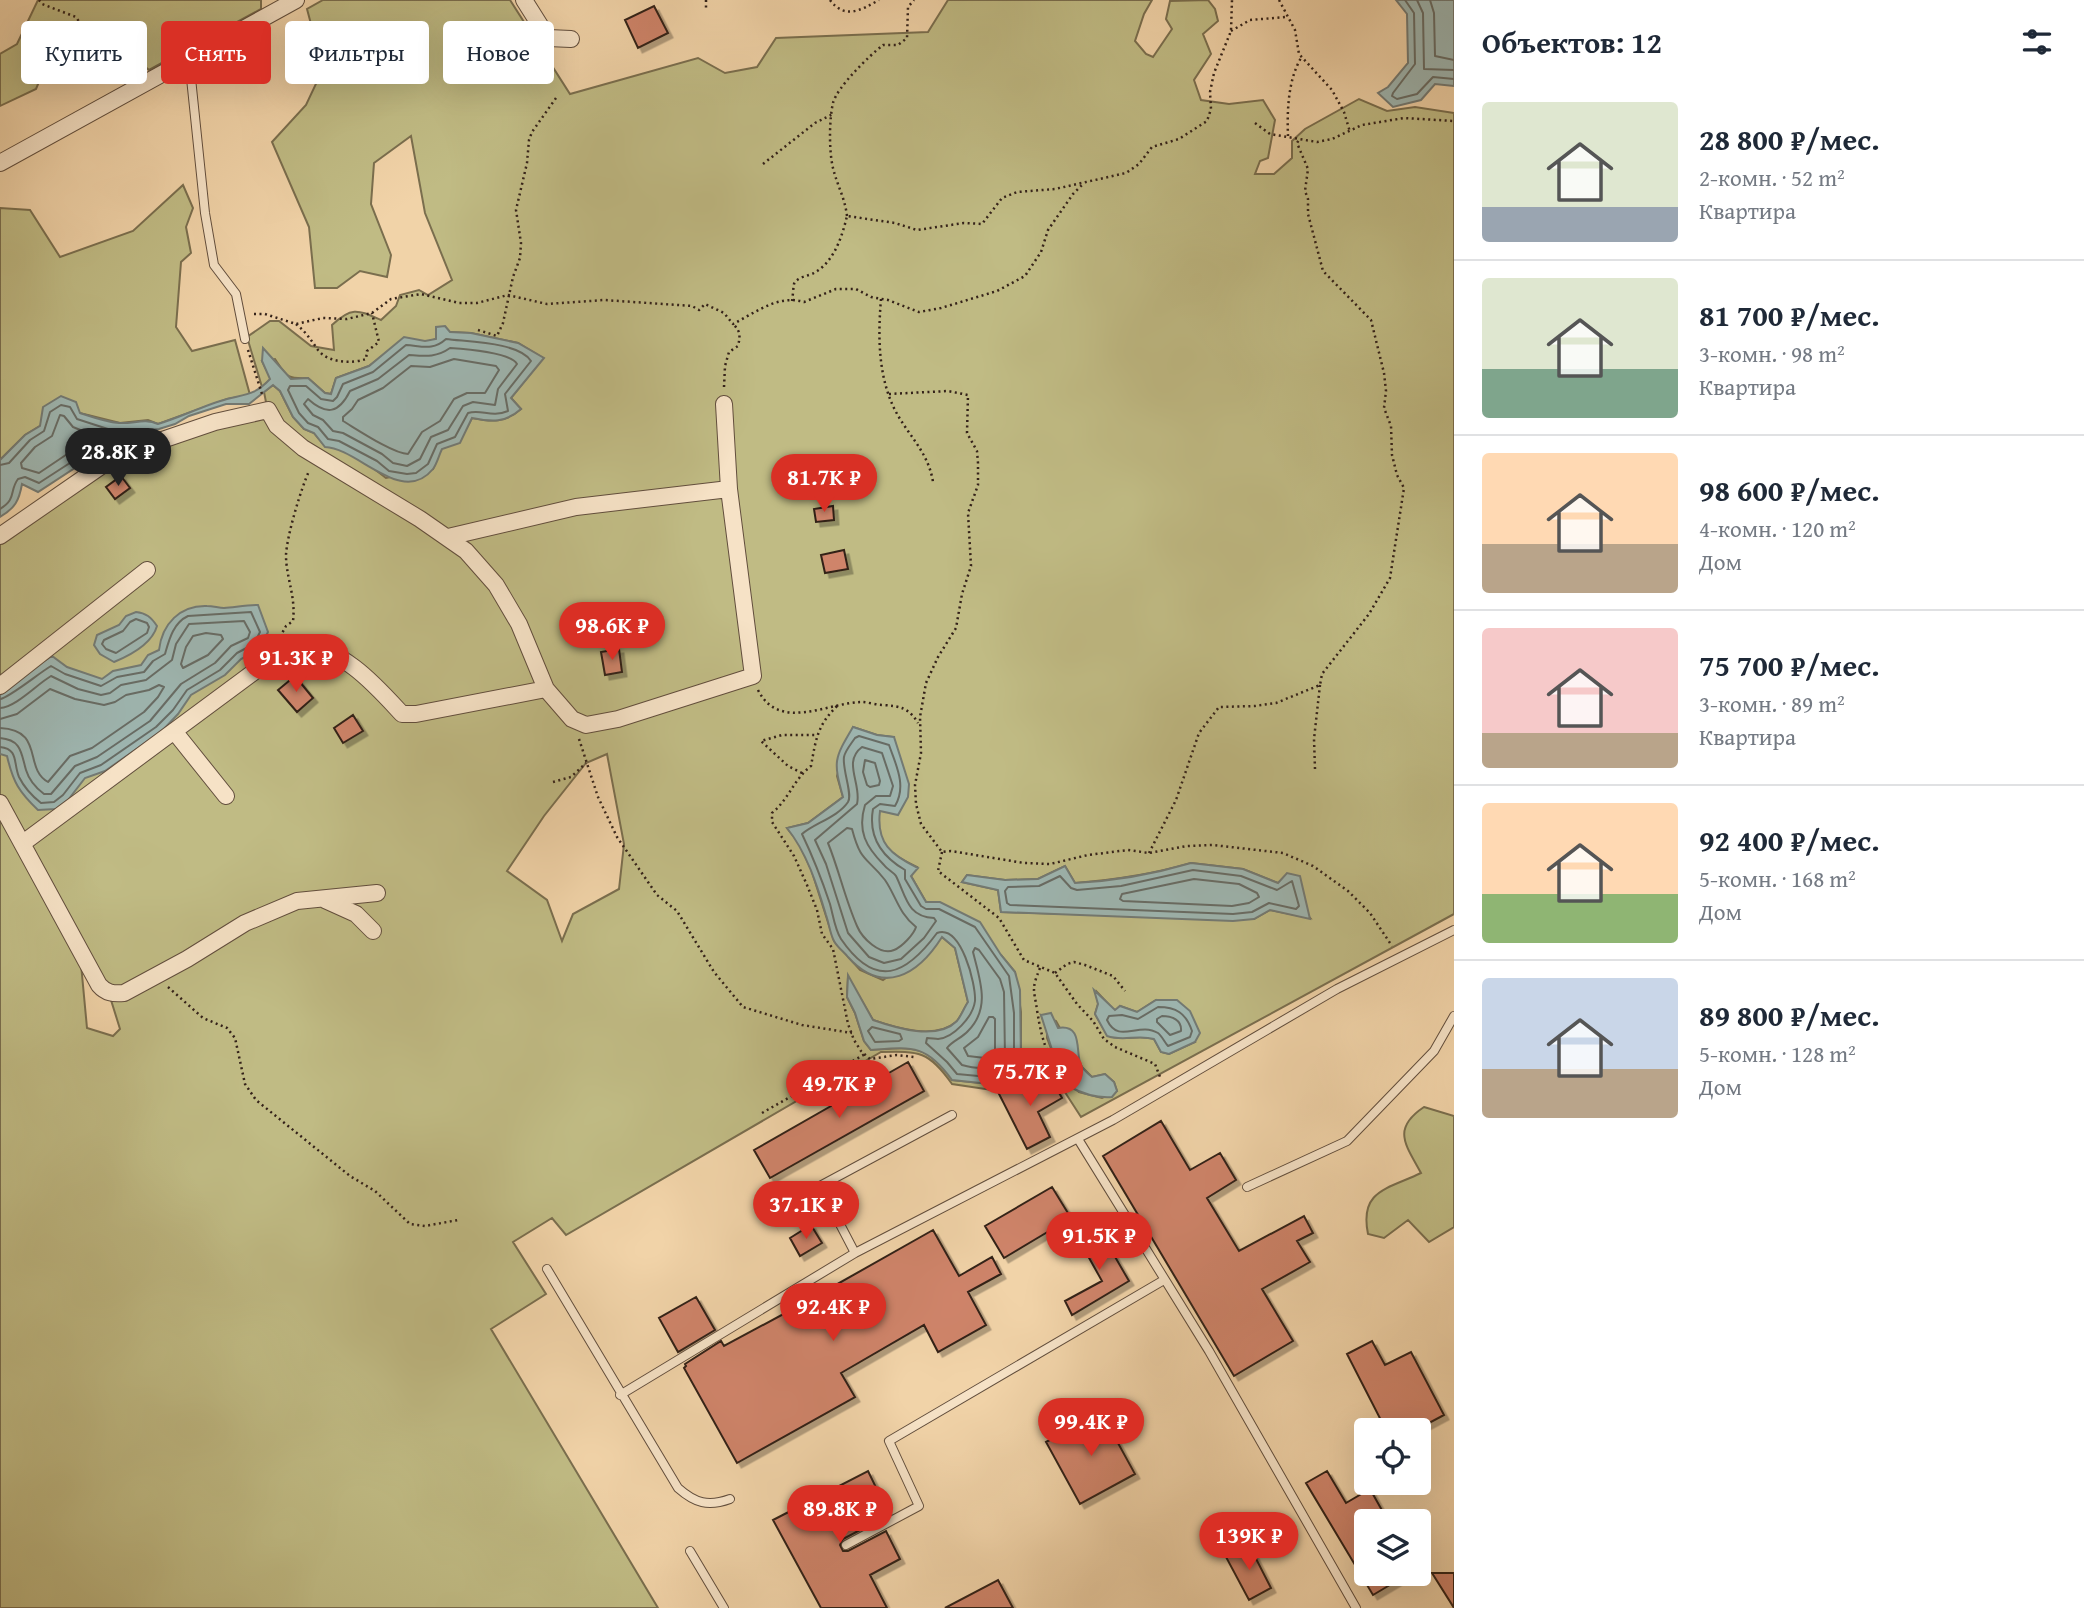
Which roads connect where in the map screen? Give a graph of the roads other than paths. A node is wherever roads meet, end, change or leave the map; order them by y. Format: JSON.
{"nodes":[{"id":1,"x":296,"y":0,"type":"edge"},
{"id":2,"x":524,"y":0,"type":"edge"},
{"id":3,"x":258,"y":21,"type":"edge"},
{"id":4,"x":571,"y":39,"type":"dead end"},
{"id":5,"x":161,"y":74,"type":"edge"},
{"id":6,"x":192,"y":84,"type":"edge"},
{"id":7,"x":0,"y":163,"type":"edge"},
{"id":8,"x":245,"y":339,"type":"road end"},
{"id":9,"x":724,"y":404,"type":"road end"},
{"id":10,"x":729,"y":489,"type":"junction"},
{"id":11,"x":0,"y":536,"type":"edge"},
{"id":12,"x":448,"y":537,"type":"junction"},
{"id":13,"x":147,"y":570,"type":"dead end"},
{"id":14,"x":0,"y":686,"type":"edge"},
{"id":15,"x":546,"y":690,"type":"junction"},
{"id":16,"x":174,"y":731,"type":"junction"},
{"id":17,"x":226,"y":796,"type":"dead end"},
{"id":18,"x":0,"y":803,"type":"edge"},
{"id":19,"x":23,"y":843,"type":"junction"},
{"id":20,"x":377,"y":893,"type":"dead end"},
{"id":21,"x":319,"y":898,"type":"junction"},
{"id":22,"x":1454,"y":930,"type":"edge"},
{"id":23,"x":373,"y":931,"type":"dead end"},
{"id":24,"x":1454,"y":1016,"type":"edge"},
{"id":25,"x":952,"y":1115,"type":"dead end"},
{"id":26,"x":1078,"y":1139,"type":"junction"},
{"id":27,"x":1247,"y":1187,"type":"dead end"},
{"id":28,"x":855,"y":1253,"type":"junction"},
{"id":29,"x":547,"y":1269,"type":"dead end"},
{"id":30,"x":1164,"y":1280,"type":"junction"},
{"id":31,"x":620,"y":1395,"type":"junction"},
{"id":32,"x":730,"y":1499,"type":"dead end"},
{"id":33,"x":846,"y":1545,"type":"dead end"},
{"id":34,"x":690,"y":1550,"type":"dead end"},
{"id":35,"x":724,"y":1608,"type":"edge"},
{"id":36,"x":1356,"y":1608,"type":"edge"}],
"edges":[{"from":1,"to":3,"type":"street"},
{"from":2,"to":4,"type":"street"},
{"from":5,"to":7,"type":"street"},
{"from":6,"to":8,"type":"lane"},
{"from":9,"to":10,"type":"street"},
{"from":10,"to":12,"type":"street"},
{"from":10,"to":15,"type":"street"},
{"from":11,"to":12,"type":"street"},
{"from":12,"to":15,"type":"street"},
{"from":13,"to":14,"type":"street"},
{"from":15,"to":16,"type":"street"},
{"from":16,"to":17,"type":"street"},
{"from":16,"to":19,"type":"street"},
{"from":18,"to":19,"type":"street"},
{"from":19,"to":21,"type":"street"},
{"from":20,"to":21,"type":"street"},
{"from":21,"to":23,"type":"street"},
{"from":22,"to":26,"type":"lane"},
{"from":24,"to":27,"type":"lane"},
{"from":25,"to":28,"type":"lane"},
{"from":26,"to":28,"type":"lane"},
{"from":26,"to":30,"type":"lane"},
{"from":28,"to":31,"type":"lane"},
{"from":29,"to":31,"type":"lane"},
{"from":30,"to":33,"type":"lane"},
{"from":30,"to":36,"type":"lane"},
{"from":31,"to":32,"type":"lane"},
{"from":34,"to":35,"type":"lane"}]}
